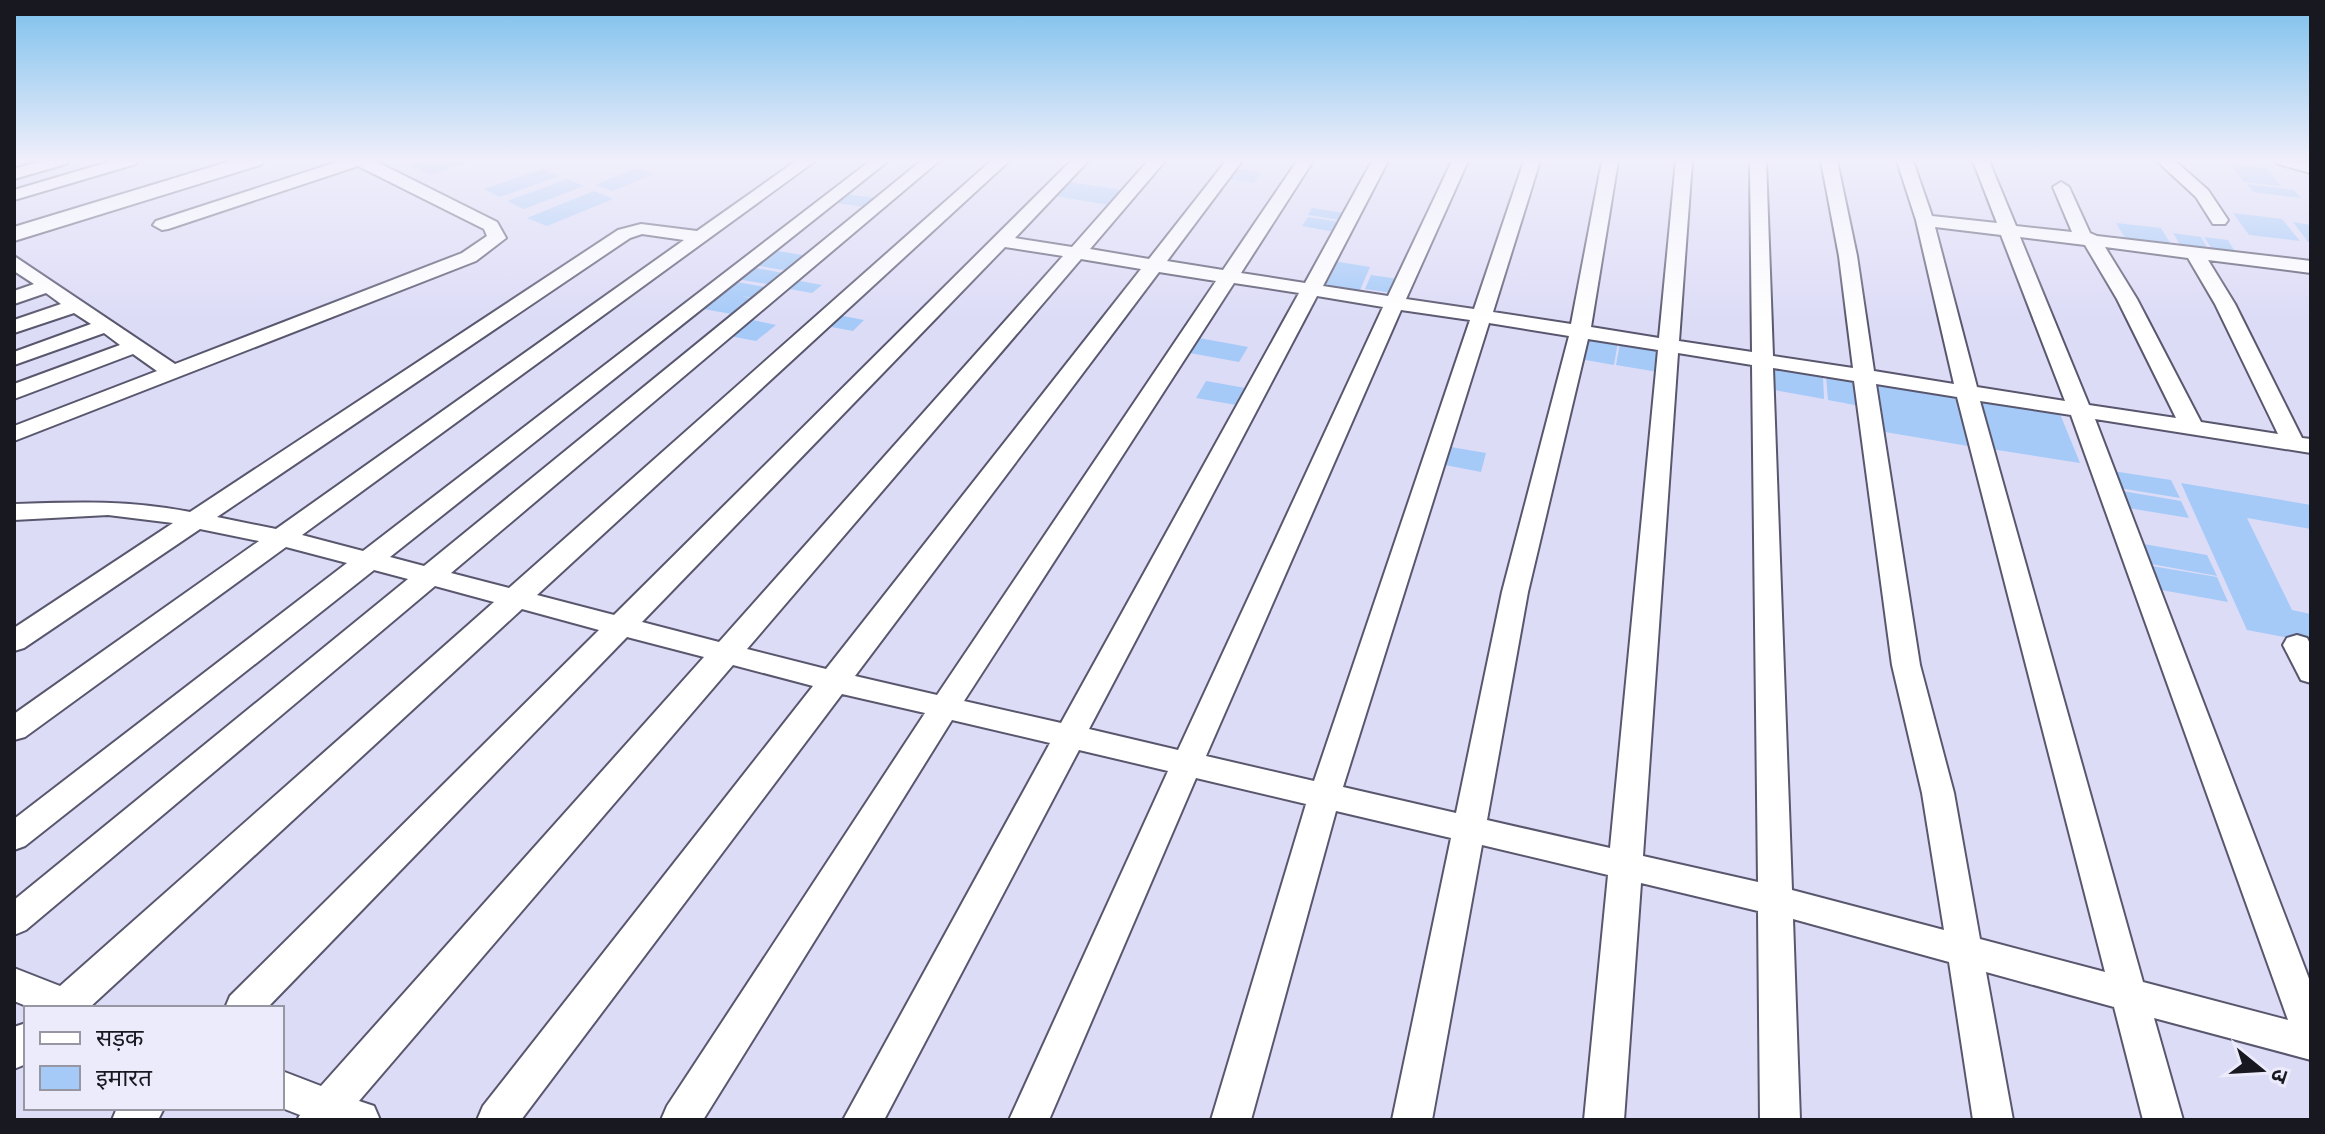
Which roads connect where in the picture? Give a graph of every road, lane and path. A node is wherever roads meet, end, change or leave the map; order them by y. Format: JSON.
{"nodes":[{"id":1,"x":54,"y":214,"type":"edge"},
{"id":2,"x":80,"y":214,"type":"edge"},
{"id":3,"x":196,"y":214,"type":"edge"},
{"id":4,"x":466,"y":214,"type":"edge"},
{"id":5,"x":734,"y":214,"type":"edge"},
{"id":6,"x":812,"y":214,"type":"edge"},
{"id":7,"x":867,"y":214,"type":"edge"},
{"id":8,"x":943,"y":214,"type":"edge"},
{"id":9,"x":1027,"y":214,"type":"edge"},
{"id":10,"x":1110,"y":214,"type":"edge"},
{"id":11,"x":1195,"y":214,"type":"edge"},
{"id":12,"x":1271,"y":214,"type":"edge"},
{"id":13,"x":1351,"y":214,"type":"edge"},
{"id":14,"x":1436,"y":214,"type":"edge"},
{"id":15,"x":1515,"y":214,"type":"edge"},
{"id":16,"x":1601,"y":214,"type":"edge"},
{"id":17,"x":1679,"y":214,"type":"edge"},
{"id":18,"x":1759,"y":214,"type":"edge"},
{"id":19,"x":1840,"y":214,"type":"edge"},
{"id":20,"x":1923,"y":214,"type":"edge"},
{"id":21,"x":2000,"y":214,"type":"edge"},
{"id":22,"x":2074,"y":214,"type":"edge"},
{"id":23,"x":2215,"y":214,"type":"edge"},
{"id":24,"x":1925,"y":220,"type":"junction"},
{"id":25,"x":2219,"y":220,"type":"dead end"},
{"id":26,"x":162,"y":225,"type":"dead end"},
{"id":27,"x":14,"y":226,"type":"edge"},
{"id":28,"x":2006,"y":229,"type":"junction"},
{"id":29,"x":14,"y":234,"type":"edge"},
{"id":30,"x":702,"y":237,"type":"junction"},
{"id":31,"x":2086,"y":238,"type":"junction"},
{"id":32,"x":1000,"y":241,"type":"junction"},
{"id":33,"x":2193,"y":251,"type":"junction"},
{"id":34,"x":1077,"y":252,"type":"junction"},
{"id":35,"x":1156,"y":266,"type":"junction"},
{"id":36,"x":17,"y":267,"type":"edge"},
{"id":37,"x":2311,"y":267,"type":"edge"},
{"id":38,"x":1231,"y":277,"type":"junction"},
{"id":39,"x":47,"y":286,"type":"junction"},
{"id":40,"x":1311,"y":289,"type":"junction"},
{"id":41,"x":14,"y":298,"type":"edge"},
{"id":42,"x":1395,"y":303,"type":"junction"},
{"id":43,"x":74,"y":306,"type":"junction"},
{"id":44,"x":1482,"y":316,"type":"junction"},
{"id":45,"x":105,"y":326,"type":"junction"},
{"id":46,"x":14,"y":327,"type":"edge"},
{"id":47,"x":1580,"y":331,"type":"junction"},
{"id":48,"x":1667,"y":345,"type":"junction"},
{"id":49,"x":135,"y":346,"type":"junction"},
{"id":50,"x":14,"y":359,"type":"edge"},
{"id":51,"x":1763,"y":361,"type":"junction"},
{"id":52,"x":173,"y":372,"type":"junction"},
{"id":53,"x":1864,"y":376,"type":"junction"},
{"id":54,"x":1968,"y":391,"type":"junction"},
{"id":55,"x":14,"y":392,"type":"edge"},
{"id":56,"x":2078,"y":409,"type":"junction"},
{"id":57,"x":2192,"y":427,"type":"junction"},
{"id":58,"x":14,"y":434,"type":"edge"},
{"id":59,"x":2302,"y":445,"type":"edge"},
{"id":60,"x":14,"y":512,"type":"edge"},
{"id":61,"x":198,"y":519,"type":"junction"},
{"id":62,"x":279,"y":537,"type":"junction"},
{"id":63,"x":370,"y":559,"type":"junction"},
{"id":64,"x":432,"y":576,"type":"junction"},
{"id":65,"x":518,"y":599,"type":"junction"},
{"id":66,"x":619,"y":628,"type":"junction"},
{"id":67,"x":14,"y":641,"type":"edge"},
{"id":68,"x":2297,"y":645,"type":"dead end"},
{"id":69,"x":722,"y":654,"type":"junction"},
{"id":70,"x":2311,"y":673,"type":"edge"},
{"id":71,"x":832,"y":681,"type":"junction"},
{"id":72,"x":944,"y":708,"type":"junction"},
{"id":73,"x":14,"y":729,"type":"edge"},
{"id":74,"x":1070,"y":736,"type":"junction"},
{"id":75,"x":1187,"y":763,"type":"junction"},
{"id":76,"x":1325,"y":794,"type":"junction"},
{"id":77,"x":1470,"y":828,"type":"junction"},
{"id":78,"x":14,"y":837,"type":"edge"},
{"id":79,"x":1624,"y":864,"type":"junction"},
{"id":80,"x":1774,"y":900,"type":"junction"},
{"id":81,"x":14,"y":920,"type":"edge"},
{"id":82,"x":1966,"y":952,"type":"junction"},
{"id":83,"x":14,"y":984,"type":"edge"},
{"id":84,"x":2128,"y":996,"type":"junction"},
{"id":85,"x":64,"y":1006,"type":"edge"},
{"id":86,"x":67,"y":1006,"type":"edge"},
{"id":87,"x":245,"y":1006,"type":"edge"},
{"id":88,"x":2311,"y":1033,"type":"edge"},
{"id":89,"x":2311,"y":1043,"type":"edge"},
{"id":90,"x":284,"y":1090,"type":"edge"},
{"id":91,"x":335,"y":1116,"type":"edge"},
{"id":92,"x":497,"y":1120,"type":"edge"},
{"id":93,"x":681,"y":1120,"type":"edge"},
{"id":94,"x":863,"y":1120,"type":"edge"},
{"id":95,"x":1029,"y":1120,"type":"edge"},
{"id":96,"x":1231,"y":1120,"type":"edge"},
{"id":97,"x":1412,"y":1120,"type":"edge"},
{"id":98,"x":1604,"y":1120,"type":"edge"},
{"id":99,"x":1780,"y":1120,"type":"edge"},
{"id":100,"x":1993,"y":1120,"type":"edge"},
{"id":101,"x":2163,"y":1120,"type":"edge"}],
"edges":[{"from":1,"to":27,"type":"street"},
{"from":2,"to":29,"type":"street"},
{"from":3,"to":26,"type":"street"},
{"from":4,"to":52,"type":"street"},
{"from":5,"to":30,"type":"street"},
{"from":6,"to":63,"type":"street"},
{"from":7,"to":64,"type":"street"},
{"from":8,"to":65,"type":"street"},
{"from":9,"to":32,"type":"street"},
{"from":10,"to":34,"type":"street"},
{"from":11,"to":35,"type":"street"},
{"from":12,"to":38,"type":"street"},
{"from":13,"to":40,"type":"street"},
{"from":14,"to":42,"type":"street"},
{"from":15,"to":44,"type":"street"},
{"from":16,"to":47,"type":"street"},
{"from":17,"to":48,"type":"street"},
{"from":18,"to":51,"type":"street"},
{"from":19,"to":53,"type":"street"},
{"from":20,"to":24,"type":"street"},
{"from":21,"to":28,"type":"street"},
{"from":22,"to":31,"type":"street"},
{"from":23,"to":25,"type":"street"},
{"from":24,"to":28,"type":"street"},
{"from":24,"to":54,"type":"street"},
{"from":28,"to":31,"type":"street"},
{"from":28,"to":56,"type":"street"},
{"from":30,"to":61,"type":"street"},
{"from":30,"to":62,"type":"street"},
{"from":31,"to":33,"type":"street"},
{"from":31,"to":57,"type":"street"},
{"from":32,"to":34,"type":"street"},
{"from":32,"to":66,"type":"street"},
{"from":33,"to":37,"type":"street"},
{"from":33,"to":59,"type":"street"},
{"from":34,"to":35,"type":"street"},
{"from":34,"to":69,"type":"street"},
{"from":35,"to":38,"type":"street"},
{"from":35,"to":71,"type":"street"},
{"from":36,"to":39,"type":"street"},
{"from":38,"to":40,"type":"street"},
{"from":38,"to":72,"type":"street"},
{"from":39,"to":41,"type":"street"},
{"from":39,"to":43,"type":"street"},
{"from":40,"to":42,"type":"street"},
{"from":40,"to":74,"type":"street"},
{"from":42,"to":44,"type":"street"},
{"from":42,"to":75,"type":"street"},
{"from":43,"to":45,"type":"street"},
{"from":43,"to":46,"type":"street"},
{"from":44,"to":47,"type":"street"},
{"from":44,"to":76,"type":"street"},
{"from":45,"to":49,"type":"street"},
{"from":45,"to":50,"type":"street"},
{"from":47,"to":48,"type":"street"},
{"from":47,"to":77,"type":"street"},
{"from":48,"to":51,"type":"street"},
{"from":48,"to":79,"type":"street"},
{"from":49,"to":52,"type":"street"},
{"from":49,"to":55,"type":"street"},
{"from":51,"to":53,"type":"street"},
{"from":51,"to":80,"type":"street"},
{"from":52,"to":58,"type":"street"},
{"from":53,"to":54,"type":"street"},
{"from":53,"to":82,"type":"street"},
{"from":54,"to":56,"type":"street"},
{"from":54,"to":84,"type":"street"},
{"from":56,"to":57,"type":"street"},
{"from":56,"to":88,"type":"street"},
{"from":57,"to":59,"type":"street"},
{"from":60,"to":61,"type":"street"},
{"from":61,"to":62,"type":"street"},
{"from":61,"to":67,"type":"street"},
{"from":62,"to":63,"type":"street"},
{"from":62,"to":73,"type":"street"},
{"from":63,"to":64,"type":"street"},
{"from":63,"to":78,"type":"street"},
{"from":64,"to":65,"type":"street"},
{"from":64,"to":81,"type":"street"},
{"from":65,"to":66,"type":"street"},
{"from":65,"to":86,"type":"street"},
{"from":66,"to":69,"type":"street"},
{"from":66,"to":87,"type":"street"},
{"from":68,"to":70,"type":"street"},
{"from":69,"to":71,"type":"street"},
{"from":69,"to":91,"type":"street"},
{"from":71,"to":72,"type":"street"},
{"from":71,"to":92,"type":"street"},
{"from":72,"to":74,"type":"street"},
{"from":72,"to":93,"type":"street"},
{"from":74,"to":75,"type":"street"},
{"from":74,"to":94,"type":"street"},
{"from":75,"to":76,"type":"street"},
{"from":75,"to":95,"type":"street"},
{"from":76,"to":77,"type":"street"},
{"from":76,"to":96,"type":"street"},
{"from":77,"to":79,"type":"street"},
{"from":77,"to":97,"type":"street"},
{"from":79,"to":80,"type":"street"},
{"from":79,"to":98,"type":"street"},
{"from":80,"to":82,"type":"street"},
{"from":80,"to":99,"type":"street"},
{"from":82,"to":84,"type":"street"},
{"from":82,"to":100,"type":"street"},
{"from":83,"to":85,"type":"street"},
{"from":84,"to":89,"type":"street"},
{"from":84,"to":101,"type":"street"},
{"from":90,"to":91,"type":"street"}]}
